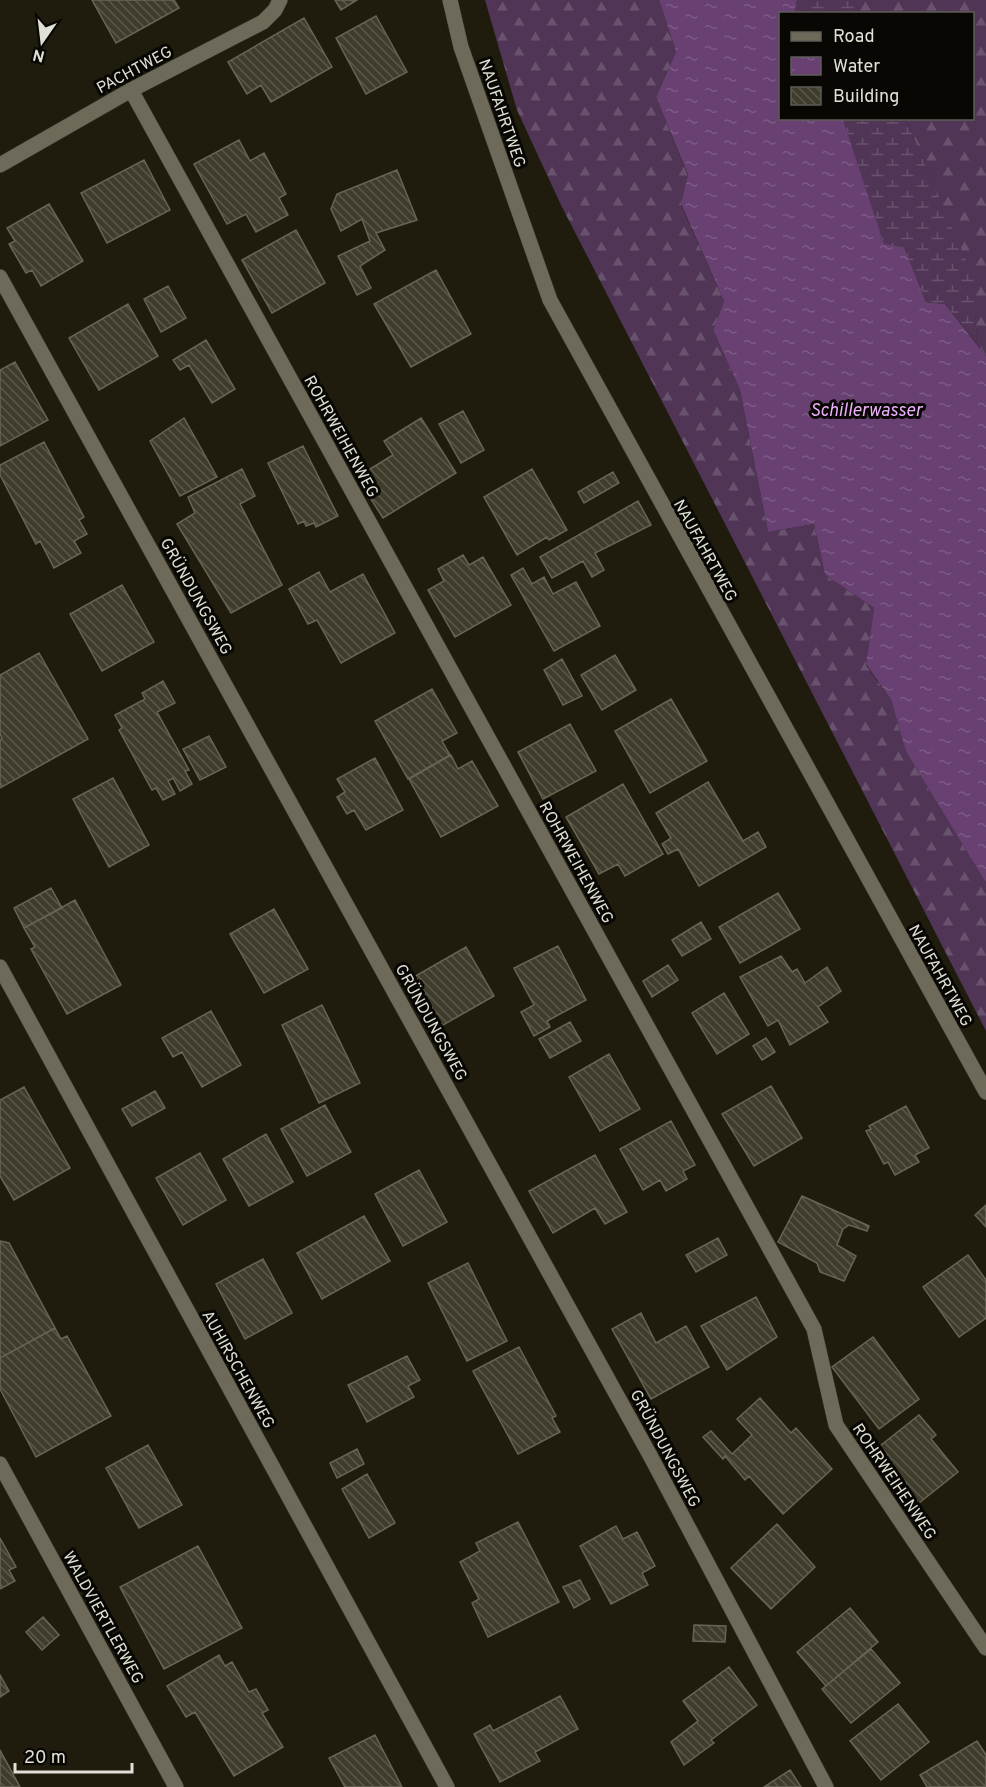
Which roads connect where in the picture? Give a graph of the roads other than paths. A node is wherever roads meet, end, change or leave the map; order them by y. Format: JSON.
{"nodes":[{"id":1,"x":280,"y":0,"type":"edge"},
{"id":2,"x":450,"y":0,"type":"edge"},
{"id":3,"x":131,"y":90,"type":"junction"},
{"id":4,"x":0,"y":165,"type":"edge"},
{"id":5,"x":0,"y":277,"type":"edge"},
{"id":6,"x":0,"y":967,"type":"edge"},
{"id":7,"x":986,"y":1092,"type":"edge"},
{"id":8,"x":0,"y":1464,"type":"edge"},
{"id":9,"x":986,"y":1647,"type":"edge"},
{"id":10,"x":176,"y":1787,"type":"edge"},
{"id":11,"x":447,"y":1787,"type":"edge"},
{"id":12,"x":826,"y":1787,"type":"edge"}],
"edges":[{"from":1,"to":3,"type":"street","name":"PACHTWEG"},
{"from":2,"to":7,"type":"street","name":"NAUFAHRTWEG"},
{"from":3,"to":4,"type":"street","name":"PACHTWEG"},
{"from":3,"to":9,"type":"street","name":"ROHRWEIHENWEG"},
{"from":5,"to":12,"type":"street","name":"GRÜNDUNGSWEG"},
{"from":6,"to":11,"type":"street","name":"AUHIRSCHENWEG"},
{"from":8,"to":10,"type":"street","name":"WALDVIERTLERWEG"}]}
